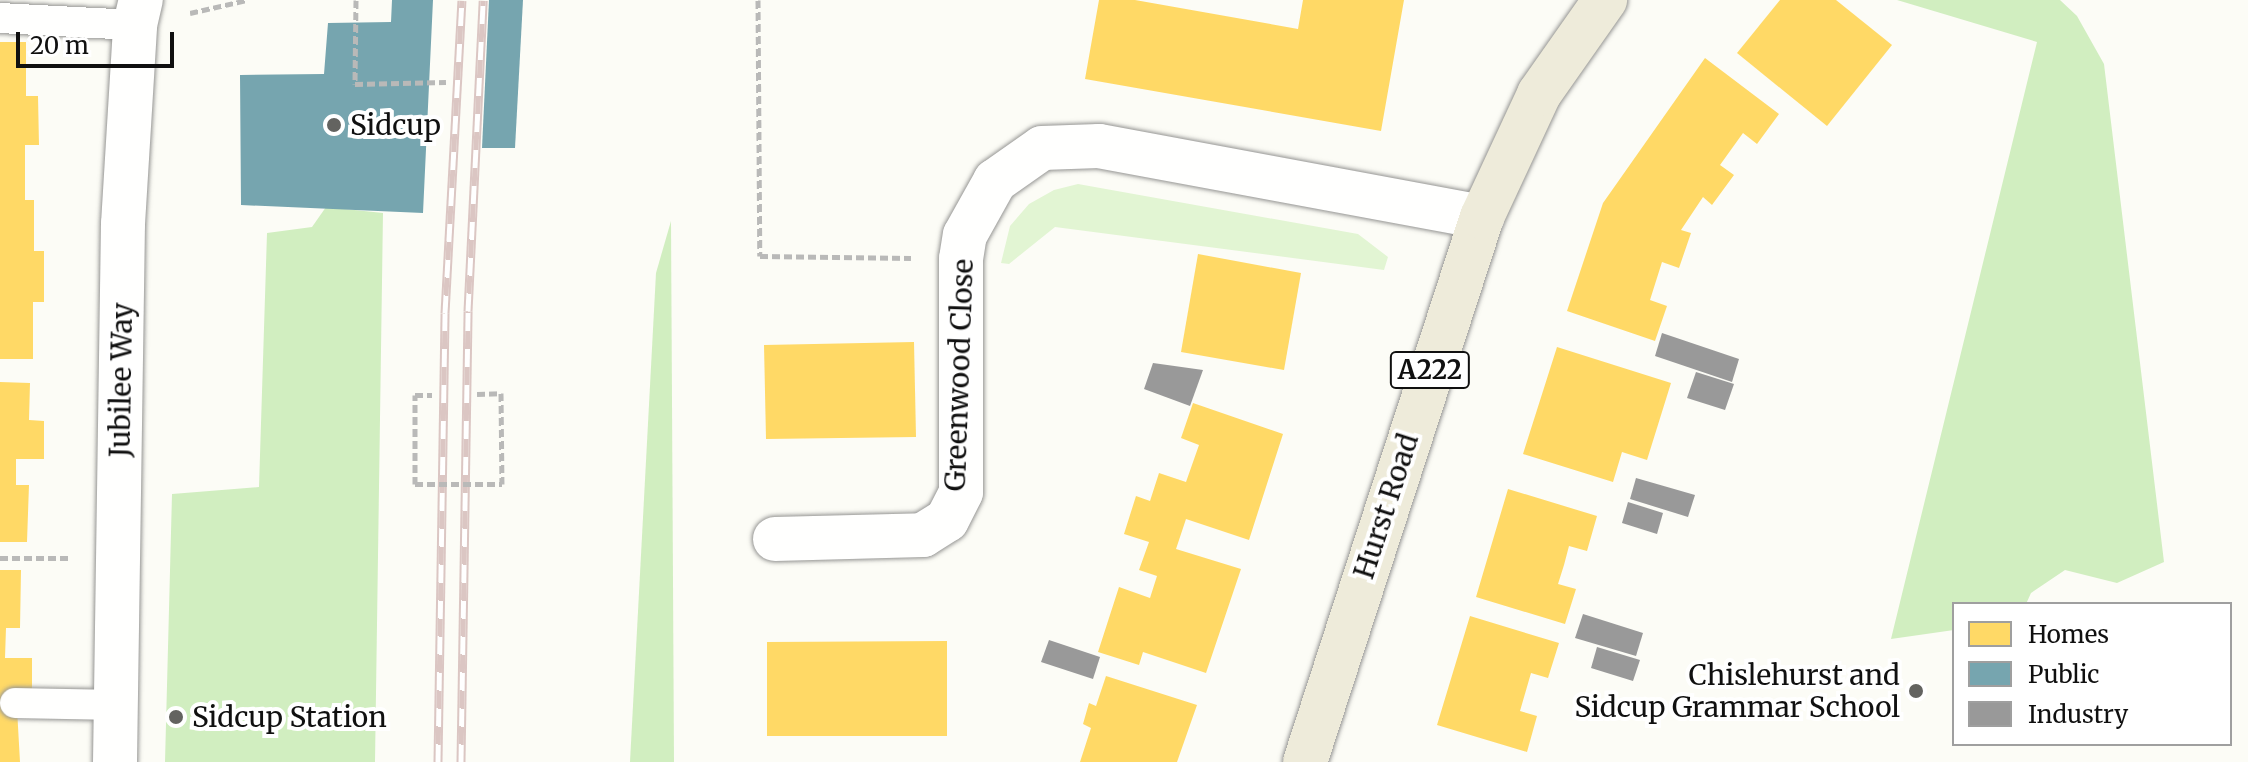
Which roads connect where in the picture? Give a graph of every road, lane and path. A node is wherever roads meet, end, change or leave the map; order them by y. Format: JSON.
{"nodes":[{"id":1,"x":356,"y":0,"type":"edge"},
{"id":2,"x":758,"y":0,"type":"edge"},
{"id":3,"x":1605,"y":0,"type":"edge"},
{"id":4,"x":138,"y":12,"type":"edge"},
{"id":5,"x":0,"y":18,"type":"edge"},
{"id":6,"x":446,"y":82,"type":"dead end"},
{"id":7,"x":1482,"y":217,"type":"junction"},
{"id":8,"x":961,"y":259,"type":"junction"},
{"id":9,"x":477,"y":394,"type":"dead end"},
{"id":10,"x":432,"y":395,"type":"dead end"},
{"id":11,"x":775,"y":539,"type":"dead end"},
{"id":12,"x":0,"y":558,"type":"edge"},
{"id":13,"x":120,"y":558,"type":"junction"},
{"id":14,"x":15,"y":703,"type":"dead end"},
{"id":15,"x":117,"y":705,"type":"junction"},
{"id":16,"x":115,"y":762,"type":"edge"},
{"id":17,"x":1305,"y":762,"type":"edge"}],
"edges":[{"from":1,"to":6,"type":"path"},
{"from":2,"to":8,"type":"path"},
{"from":3,"to":7,"type":"main road","name":"Hurst Road","number":"A222"},
{"from":4,"to":5,"type":"lane"},
{"from":4,"to":13,"type":"street","name":"Jubilee Way"},
{"from":7,"to":8,"type":"street","name":"Greenwood Close"},
{"from":7,"to":17,"type":"main road","name":"Hurst Road","number":"A222"},
{"from":8,"to":11,"type":"street","name":"Greenwood Close"},
{"from":9,"to":10,"type":"path","bridge":true},
{"from":12,"to":13,"type":"path"},
{"from":13,"to":15,"type":"street","name":"Jubilee Way"},
{"from":14,"to":15,"type":"lane"},
{"from":15,"to":16,"type":"street","name":"Jubilee Way"}]}
